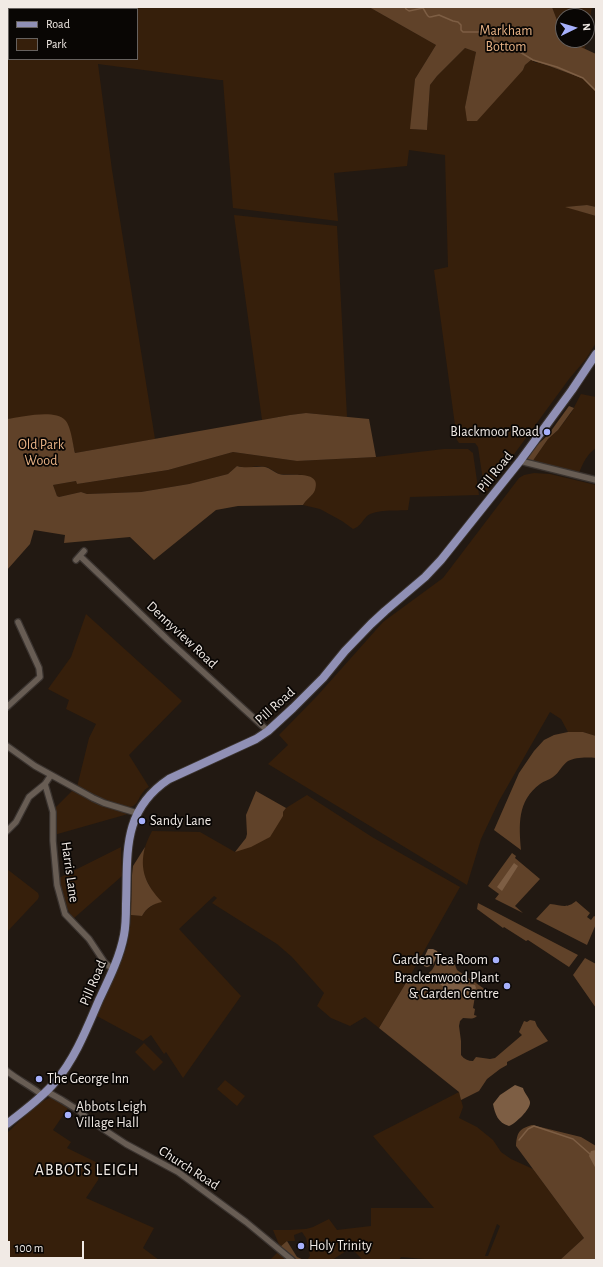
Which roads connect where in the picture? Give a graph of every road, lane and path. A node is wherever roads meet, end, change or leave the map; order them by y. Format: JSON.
{"nodes":[{"id":1,"x":596,"y":354,"type":"edge"},
{"id":2,"x":520,"y":461,"type":"junction"},
{"id":3,"x":596,"y":480,"type":"edge"},
{"id":4,"x":80,"y":556,"type":"dead end"},
{"id":5,"x":18,"y":622,"type":"dead end"},
{"id":6,"x":7,"y":707,"type":"edge"},
{"id":7,"x":268,"y":731,"type":"junction"},
{"id":8,"x":7,"y":746,"type":"edge"},
{"id":9,"x":51,"y":776,"type":"junction"},
{"id":10,"x":45,"y":784,"type":"junction"},
{"id":11,"x":137,"y":813,"type":"junction"},
{"id":12,"x":7,"y":831,"type":"edge"},
{"id":13,"x":113,"y":969,"type":"junction"},
{"id":14,"x":7,"y":1071,"type":"edge"},
{"id":15,"x":44,"y":1093,"type":"junction"},
{"id":16,"x":7,"y":1124,"type":"edge"},
{"id":17,"x":292,"y":1260,"type":"edge"}],
"edges":[{"from":1,"to":2,"type":"main road","name":"Pill Road"},
{"from":2,"to":3,"type":"street"},
{"from":2,"to":7,"type":"main road","name":"Pill Road"},
{"from":4,"to":7,"type":"street","name":"Dennyview Road"},
{"from":5,"to":6,"type":"street"},
{"from":7,"to":11,"type":"main road","name":"Pill Road"},
{"from":8,"to":9,"type":"street"},
{"from":9,"to":10,"type":"street"},
{"from":9,"to":11,"type":"street"},
{"from":10,"to":12,"type":"street"},
{"from":10,"to":13,"type":"street","name":"Harris Lane"},
{"from":11,"to":13,"type":"main road","name":"Pill Road"},
{"from":13,"to":15,"type":"main road","name":"Pill Road"},
{"from":14,"to":15,"type":"street","name":"Church Road"},
{"from":15,"to":16,"type":"main road","name":"Pill Road"},
{"from":15,"to":17,"type":"street","name":"Church Road"}]}
